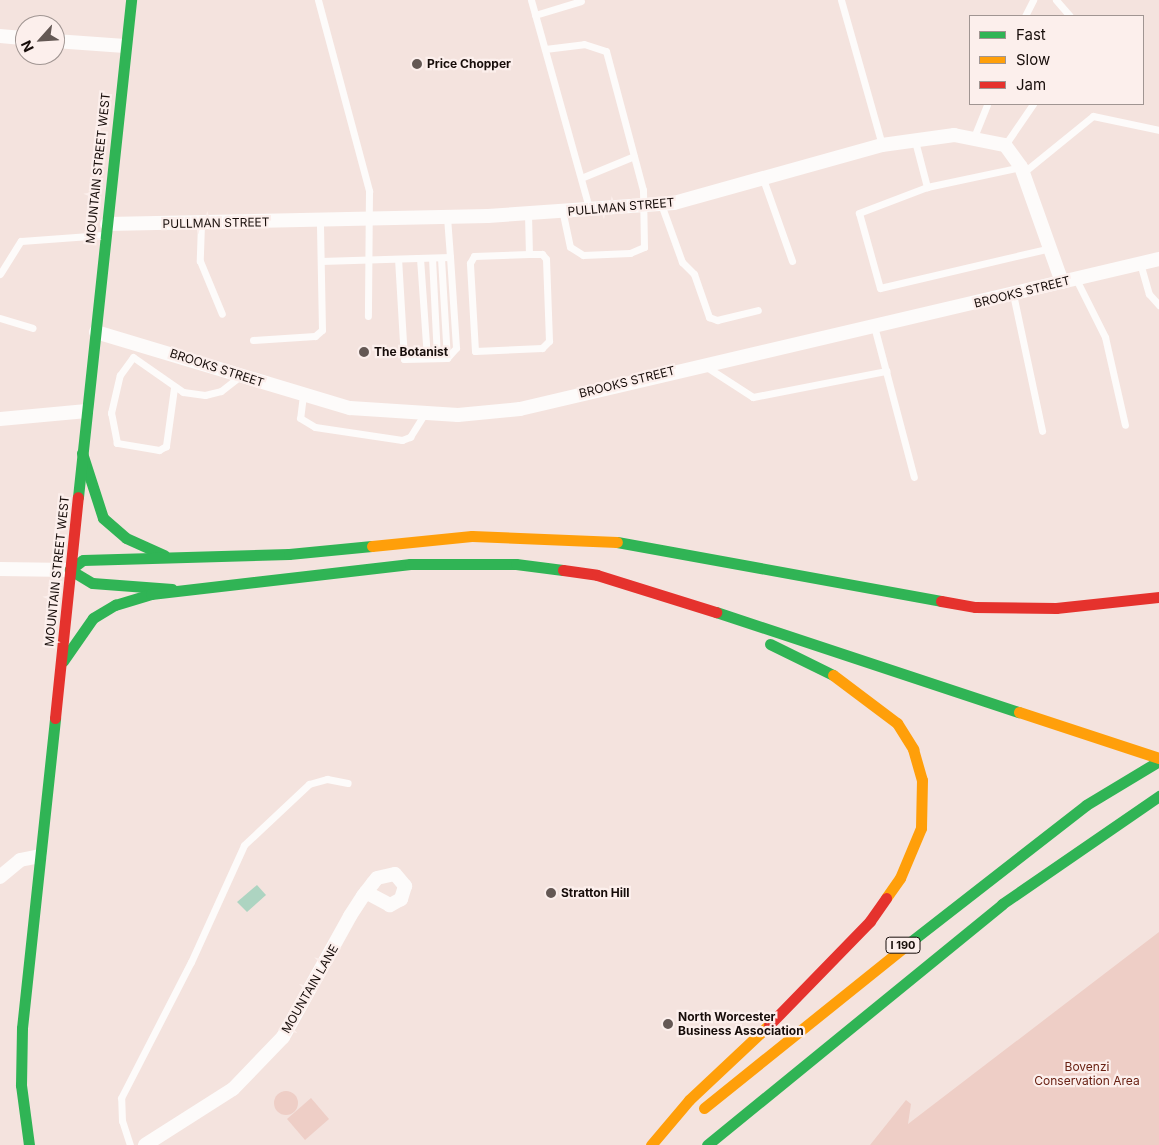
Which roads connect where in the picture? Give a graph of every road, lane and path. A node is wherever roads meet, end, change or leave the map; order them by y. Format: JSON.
{"nodes":[{"id":1,"x":131,"y":0,"type":"edge"},
{"id":2,"x":318,"y":0,"type":"edge"},
{"id":3,"x":531,"y":0,"type":"edge"},
{"id":4,"x":841,"y":0,"type":"edge"},
{"id":5,"x":1033,"y":0,"type":"edge"},
{"id":6,"x":1056,"y":0,"type":"edge"},
{"id":7,"x":581,"y":2,"type":"dead end"},
{"id":8,"x":535,"y":15,"type":"junction"},
{"id":9,"x":1026,"y":15,"type":"edge"},
{"id":10,"x":1069,"y":15,"type":"edge"},
{"id":11,"x":0,"y":36,"type":"edge"},
{"id":12,"x":15,"y":37,"type":"edge"},
{"id":13,"x":65,"y":42,"type":"edge"},
{"id":14,"x":124,"y":46,"type":"junction"},
{"id":15,"x":544,"y":49,"type":"junction"},
{"id":16,"x":987,"y":105,"type":"edge"},
{"id":17,"x":1032,"y":105,"type":"edge"},
{"id":18,"x":1159,"y":130,"type":"edge"},
{"id":19,"x":974,"y":136,"type":"junction"},
{"id":20,"x":915,"y":141,"type":"junction"},
{"id":21,"x":882,"y":145,"type":"junction"},
{"id":22,"x":1005,"y":145,"type":"junction"},
{"id":23,"x":634,"y":156,"type":"junction"},
{"id":24,"x":1023,"y":169,"type":"junction"},
{"id":25,"x":581,"y":178,"type":"junction"},
{"id":26,"x":763,"y":178,"type":"junction"},
{"id":27,"x":927,"y":187,"type":"junction"},
{"id":28,"x":661,"y":204,"type":"junction"},
{"id":29,"x":643,"y":206,"type":"junction"},
{"id":30,"x":590,"y":212,"type":"junction"},
{"id":31,"x":563,"y":213,"type":"junction"},
{"id":32,"x":528,"y":214,"type":"junction"},
{"id":33,"x":447,"y":217,"type":"junction"},
{"id":34,"x":370,"y":220,"type":"junction"},
{"id":35,"x":320,"y":221,"type":"junction"},
{"id":36,"x":201,"y":224,"type":"junction"},
{"id":37,"x":107,"y":230,"type":"junction"},
{"id":38,"x":1051,"y":248,"type":"junction"},
{"id":39,"x":529,"y":254,"type":"junction"},
{"id":40,"x":450,"y":257,"type":"junction"},
{"id":41,"x":420,"y":258,"type":"junction"},
{"id":42,"x":432,"y":258,"type":"junction"},
{"id":43,"x":441,"y":258,"type":"junction"},
{"id":44,"x":398,"y":259,"type":"junction"},
{"id":45,"x":1159,"y":259,"type":"edge"},
{"id":46,"x":366,"y":260,"type":"junction"},
{"id":47,"x":321,"y":261,"type":"junction"},
{"id":48,"x":792,"y":261,"type":"dead end"},
{"id":49,"x":1140,"y":263,"type":"junction"},
{"id":50,"x":0,"y":274,"type":"edge"},
{"id":51,"x":1076,"y":279,"type":"junction"},
{"id":52,"x":1062,"y":282,"type":"junction"},
{"id":53,"x":1013,"y":294,"type":"junction"},
{"id":54,"x":1159,"y":304,"type":"edge"},
{"id":55,"x":758,"y":310,"type":"dead end"},
{"id":56,"x":222,"y":314,"type":"dead end"},
{"id":57,"x":368,"y":316,"type":"dead end"},
{"id":58,"x":0,"y":318,"type":"edge"},
{"id":59,"x":874,"y":326,"type":"junction"},
{"id":60,"x":33,"y":328,"type":"dead end"},
{"id":61,"x":96,"y":332,"type":"junction"},
{"id":62,"x":253,"y":340,"type":"dead end"},
{"id":63,"x":427,"y":358,"type":"junction"},
{"id":64,"x":437,"y":358,"type":"junction"},
{"id":65,"x":447,"y":358,"type":"junction"},
{"id":66,"x":702,"y":364,"type":"junction"},
{"id":67,"x":886,"y":371,"type":"junction"},
{"id":68,"x":240,"y":375,"type":"junction"},
{"id":69,"x":174,"y":388,"type":"junction"},
{"id":70,"x":303,"y":395,"type":"junction"},
{"id":71,"x":86,"y":411,"type":"junction"},
{"id":72,"x":424,"y":415,"type":"junction"},
{"id":73,"x":0,"y":419,"type":"edge"},
{"id":74,"x":1125,"y":424,"type":"dead end"},
{"id":75,"x":1042,"y":431,"type":"dead end"},
{"id":76,"x":82,"y":453,"type":"junction"},
{"id":77,"x":914,"y":476,"type":"dead end"},
{"id":78,"x":170,"y":558,"type":"junction"},
{"id":79,"x":0,"y":569,"type":"edge"},
{"id":80,"x":70,"y":570,"type":"junction"},
{"id":81,"x":172,"y":589,"type":"junction"},
{"id":82,"x":1159,"y":598,"type":"edge"},
{"id":83,"x":697,"y":605,"type":"junction"},
{"id":84,"x":62,"y":661,"type":"junction"},
{"id":85,"x":1159,"y":760,"type":"edge"},
{"id":86,"x":348,"y":783,"type":"dead end"},
{"id":87,"x":1159,"y":796,"type":"edge"},
{"id":88,"x":40,"y":856,"type":"junction"},
{"id":89,"x":0,"y":877,"type":"edge"},
{"id":90,"x":366,"y":892,"type":"dead end"},
{"id":91,"x":27,"y":1144,"type":"edge"},
{"id":92,"x":130,"y":1145,"type":"edge"},
{"id":93,"x":145,"y":1145,"type":"edge"},
{"id":94,"x":651,"y":1145,"type":"edge"},
{"id":95,"x":658,"y":1145,"type":"edge"},
{"id":96,"x":708,"y":1145,"type":"edge"}],
"edges":[{"from":1,"to":14,"type":"main road","name":"MOUNTAIN STREET WEST"},
{"from":2,"to":34,"type":"lane"},
{"from":3,"to":8,"type":"lane"},
{"from":4,"to":21,"type":"lane"},
{"from":5,"to":9,"type":"lane"},
{"from":6,"to":10,"type":"lane"},
{"from":7,"to":8,"type":"lane"},
{"from":8,"to":15,"type":"lane"},
{"from":11,"to":12,"type":"street"},
{"from":13,"to":14,"type":"street"},
{"from":14,"to":37,"type":"main road","name":"MOUNTAIN STREET WEST"},
{"from":15,"to":23,"type":"lane"},
{"from":15,"to":25,"type":"lane"},
{"from":16,"to":19,"type":"lane"},
{"from":17,"to":22,"type":"lane"},
{"from":18,"to":24,"type":"lane"},
{"from":19,"to":20,"type":"street","name":"PULLMAN STREET"},
{"from":19,"to":22,"type":"street","name":"PULLMAN STREET"},
{"from":20,"to":21,"type":"street","name":"PULLMAN STREET"},
{"from":20,"to":27,"type":"lane"},
{"from":21,"to":26,"type":"street","name":"PULLMAN STREET"},
{"from":22,"to":24,"type":"street"},
{"from":23,"to":25,"type":"lane"},
{"from":23,"to":29,"type":"lane"},
{"from":24,"to":27,"type":"lane"},
{"from":24,"to":38,"type":"street"},
{"from":25,"to":30,"type":"lane"},
{"from":26,"to":28,"type":"street","name":"PULLMAN STREET"},
{"from":26,"to":48,"type":"lane"},
{"from":27,"to":38,"type":"lane"},
{"from":28,"to":29,"type":"street","name":"PULLMAN STREET"},
{"from":28,"to":55,"type":"lane"},
{"from":29,"to":30,"type":"street","name":"PULLMAN STREET"},
{"from":29,"to":31,"type":"lane"},
{"from":30,"to":31,"type":"street","name":"PULLMAN STREET"},
{"from":31,"to":32,"type":"street","name":"PULLMAN STREET"},
{"from":32,"to":33,"type":"street","name":"PULLMAN STREET"},
{"from":32,"to":39,"type":"lane"},
{"from":33,"to":34,"type":"street","name":"PULLMAN STREET"},
{"from":33,"to":40,"type":"lane"},
{"from":34,"to":35,"type":"street","name":"PULLMAN STREET"},
{"from":34,"to":46,"type":"lane"},
{"from":35,"to":36,"type":"street","name":"PULLMAN STREET"},
{"from":35,"to":47,"type":"lane"},
{"from":36,"to":37,"type":"street","name":"PULLMAN STREET"},
{"from":36,"to":56,"type":"lane"},
{"from":37,"to":50,"type":"lane"},
{"from":37,"to":61,"type":"main road","name":"MOUNTAIN STREET WEST"},
{"from":38,"to":52,"type":"street"},
{"from":39,"to":39,"type":"lane"},
{"from":40,"to":43,"type":"lane"},
{"from":40,"to":65,"type":"lane"},
{"from":41,"to":42,"type":"lane"},
{"from":41,"to":44,"type":"lane"},
{"from":41,"to":63,"type":"lane"},
{"from":42,"to":43,"type":"lane"},
{"from":42,"to":64,"type":"lane"},
{"from":43,"to":65,"type":"lane"},
{"from":44,"to":46,"type":"lane"},
{"from":44,"to":63,"type":"lane"},
{"from":45,"to":49,"type":"street","name":"BROOKS STREET"},
{"from":46,"to":47,"type":"lane"},
{"from":46,"to":57,"type":"lane"},
{"from":47,"to":62,"type":"lane"},
{"from":49,"to":51,"type":"street","name":"BROOKS STREET"},
{"from":49,"to":54,"type":"lane"},
{"from":51,"to":52,"type":"street","name":"BROOKS STREET"},
{"from":51,"to":74,"type":"lane"},
{"from":52,"to":53,"type":"street","name":"BROOKS STREET"},
{"from":53,"to":59,"type":"street","name":"BROOKS STREET"},
{"from":53,"to":75,"type":"lane"},
{"from":58,"to":60,"type":"lane"},
{"from":59,"to":66,"type":"street","name":"BROOKS STREET"},
{"from":59,"to":67,"type":"lane"},
{"from":61,"to":68,"type":"street","name":"BROOKS STREET"},
{"from":61,"to":71,"type":"main road","name":"MOUNTAIN STREET WEST"},
{"from":63,"to":64,"type":"lane"},
{"from":64,"to":65,"type":"lane"},
{"from":66,"to":67,"type":"lane"},
{"from":66,"to":72,"type":"street","name":"BROOKS STREET"},
{"from":67,"to":77,"type":"lane"},
{"from":68,"to":69,"type":"lane"},
{"from":68,"to":70,"type":"street","name":"BROOKS STREET"},
{"from":69,"to":69,"type":"lane"},
{"from":70,"to":72,"type":"street","name":"BROOKS STREET"},
{"from":70,"to":72,"type":"lane"},
{"from":71,"to":73,"type":"street"},
{"from":71,"to":76,"type":"main road","name":"MOUNTAIN STREET WEST"},
{"from":76,"to":78,"type":"main road"},
{"from":76,"to":80,"type":"main road","name":"MOUNTAIN STREET WEST"},
{"from":78,"to":80,"type":"main road"},
{"from":78,"to":82,"type":"main road"},
{"from":79,"to":80,"type":"street"},
{"from":80,"to":81,"type":"main road"},
{"from":80,"to":84,"type":"main road","name":"MOUNTAIN STREET WEST"},
{"from":81,"to":83,"type":"main road"},
{"from":81,"to":84,"type":"main road"},
{"from":83,"to":85,"type":"main road"},
{"from":83,"to":94,"type":"main road"},
{"from":84,"to":88,"type":"main road","name":"MOUNTAIN STREET WEST"},
{"from":85,"to":95,"type":"main road","number":"I 190"},
{"from":86,"to":92,"type":"lane"},
{"from":87,"to":96,"type":"main road","number":"I 190"},
{"from":88,"to":89,"type":"street"},
{"from":88,"to":91,"type":"main road","name":"MOUNTAIN STREET WEST"},
{"from":90,"to":93,"type":"street","name":"MOUNTAIN LANE"}]}
